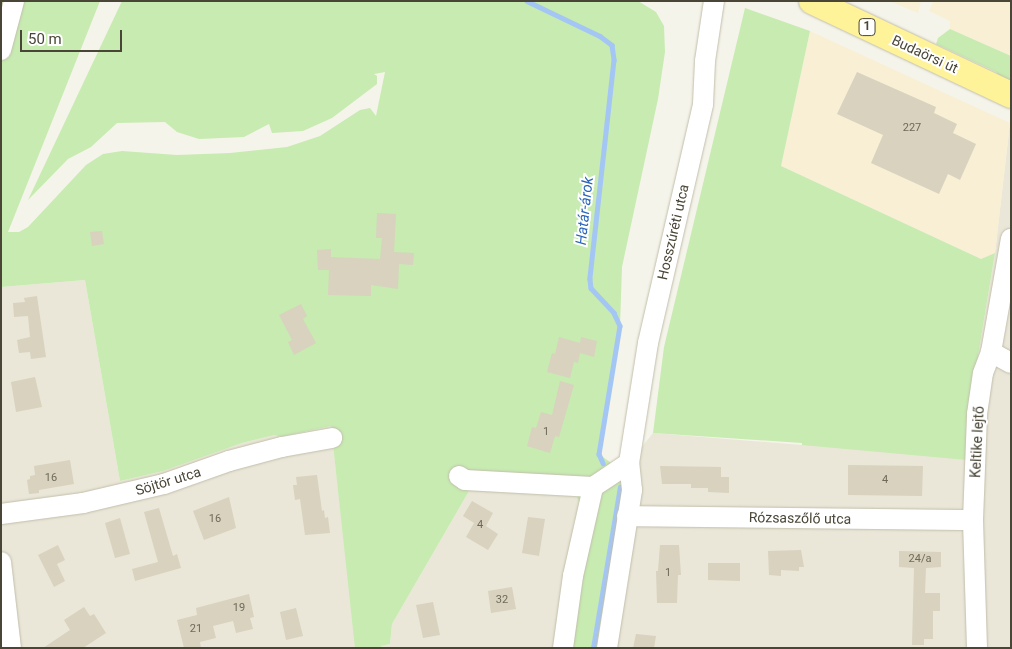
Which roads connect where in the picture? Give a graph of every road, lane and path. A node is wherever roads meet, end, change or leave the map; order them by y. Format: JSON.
{"nodes":[{"id":1,"x":14,"y":1,"type":"edge"},
{"id":2,"x":714,"y":1,"type":"edge"},
{"id":3,"x":812,"y":1,"type":"edge"},
{"id":4,"x":1,"y":50,"type":"edge"},
{"id":5,"x":1011,"y":95,"type":"edge"},
{"id":6,"x":1011,"y":239,"type":"edge"},
{"id":7,"x":991,"y":352,"type":"junction"},
{"id":8,"x":1011,"y":363,"type":"edge"},
{"id":9,"x":332,"y":438,"type":"dead end"},
{"id":10,"x":629,"y":463,"type":"junction"},
{"id":11,"x":459,"y":476,"type":"dead end"},
{"id":12,"x":593,"y":487,"type":"junction"},
{"id":13,"x":1,"y":514,"type":"edge"},
{"id":14,"x":627,"y":516,"type":"junction"},
{"id":15,"x":973,"y":520,"type":"junction"},
{"id":16,"x":1,"y":562,"type":"edge"},
{"id":17,"x":11,"y":648,"type":"edge"},
{"id":18,"x":563,"y":648,"type":"edge"},
{"id":19,"x":607,"y":648,"type":"edge"},
{"id":20,"x":977,"y":648,"type":"edge"}],
"edges":[{"from":1,"to":4,"type":"street"},
{"from":2,"to":10,"type":"street","name":"Hosszúréti utca"},
{"from":3,"to":5,"type":"main road","name":"Budaörsi út","number":"1"},
{"from":6,"to":7,"type":"street","name":"Keltike lejtő"},
{"from":7,"to":8,"type":"street"},
{"from":7,"to":15,"type":"street","name":"Keltike lejtő"},
{"from":9,"to":13,"type":"street","name":"Söjtör utca"},
{"from":10,"to":12,"type":"street"},
{"from":10,"to":14,"type":"street","name":"Hosszúréti utca"},
{"from":11,"to":12,"type":"street"},
{"from":12,"to":18,"type":"street"},
{"from":14,"to":15,"type":"street","name":"Rózsaszőlő utca"},
{"from":14,"to":19,"type":"street","name":"Hosszúréti utca"},
{"from":15,"to":20,"type":"street","name":"Keltike lejtő"},
{"from":16,"to":17,"type":"street"}]}
